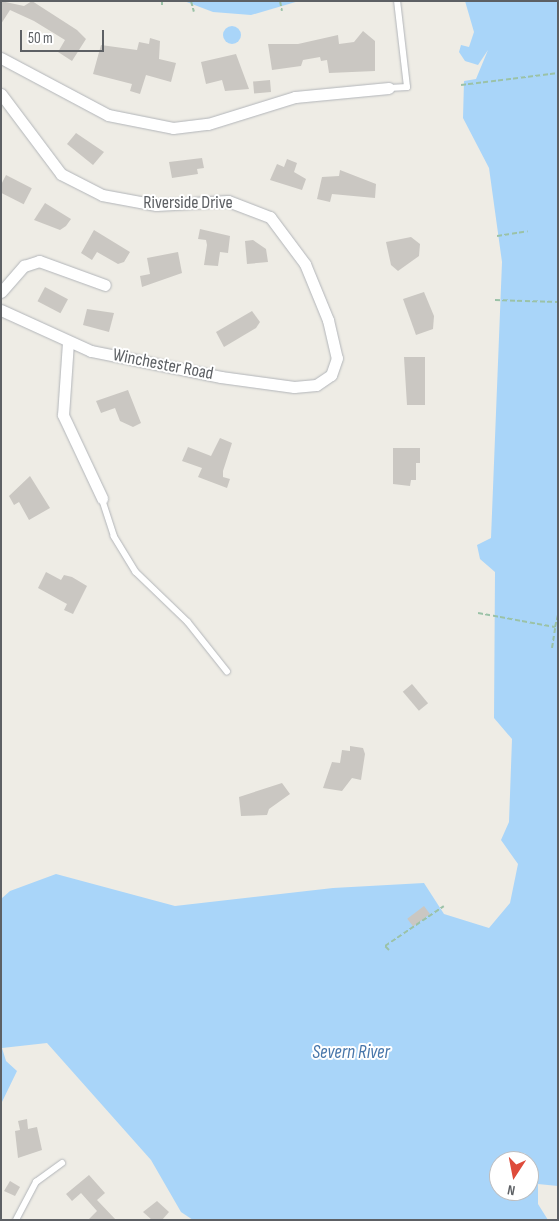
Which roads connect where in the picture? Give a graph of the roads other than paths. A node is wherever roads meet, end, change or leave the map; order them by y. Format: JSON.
{"nodes":[{"id":1,"x":397,"y":1,"type":"edge"},
{"id":2,"x":1,"y":58,"type":"edge"},
{"id":3,"x":389,"y":88,"type":"joint"},
{"id":4,"x":1,"y":94,"type":"edge"},
{"id":5,"x":105,"y":284,"type":"dead end"},
{"id":6,"x":1,"y":292,"type":"edge"},
{"id":7,"x":1,"y":310,"type":"edge"},
{"id":8,"x":68,"y":342,"type":"junction"},
{"id":9,"x":331,"y":376,"type":"joint"},
{"id":10,"x":102,"y":498,"type":"joint"},
{"id":11,"x":227,"y":671,"type":"dead end"},
{"id":12,"x":62,"y":1163,"type":"dead end"},
{"id":13,"x":16,"y":1220,"type":"edge"}],
"edges":[{"from":1,"to":3,"type":"lane"},
{"from":2,"to":3,"type":"street"},
{"from":4,"to":9,"type":"street","name":"Riverside Drive"},
{"from":5,"to":6,"type":"street"},
{"from":7,"to":8,"type":"street","name":"Winchester Road"},
{"from":8,"to":9,"type":"street","name":"Winchester Road"},
{"from":8,"to":10,"type":"street"},
{"from":10,"to":11,"type":"lane"},
{"from":12,"to":13,"type":"lane"}]}
